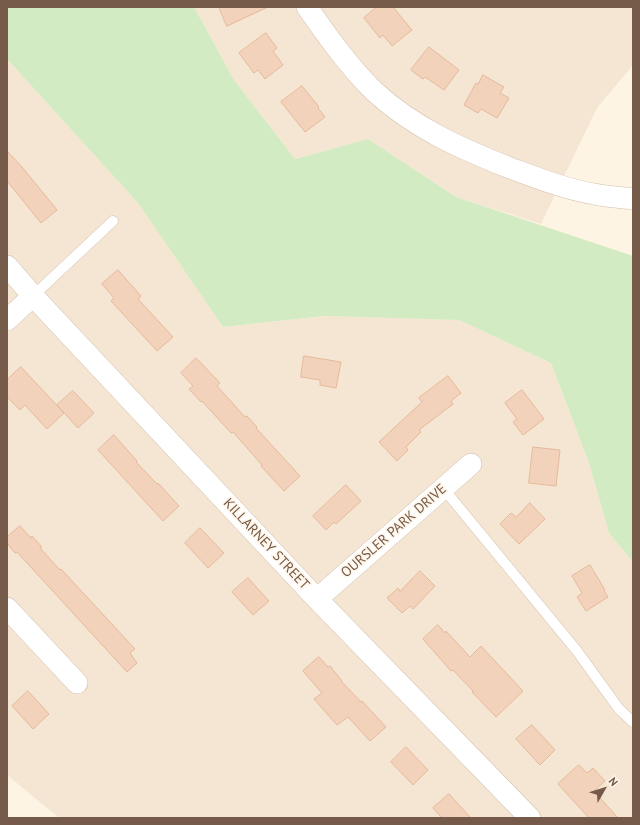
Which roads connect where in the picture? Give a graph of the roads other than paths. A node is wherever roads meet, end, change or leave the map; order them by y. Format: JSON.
{"nodes":[{"id":1,"x":307,"y":7,"type":"edge"},
{"id":2,"x":633,"y":199,"type":"edge"},
{"id":3,"x":113,"y":220,"type":"dead end"},
{"id":4,"x":7,"y":266,"type":"edge"},
{"id":5,"x":33,"y":296,"type":"junction"},
{"id":6,"x":7,"y":320,"type":"edge"},
{"id":7,"x":471,"y":464,"type":"dead end"},
{"id":8,"x":443,"y":488,"type":"junction"},
{"id":9,"x":317,"y":599,"type":"junction"},
{"id":10,"x":7,"y":608,"type":"edge"},
{"id":11,"x":77,"y":683,"type":"dead end"},
{"id":12,"x":633,"y":722,"type":"edge"},
{"id":13,"x":530,"y":818,"type":"edge"}],
"edges":[{"from":1,"to":2,"type":"street"},
{"from":3,"to":5,"type":"lane"},
{"from":4,"to":5,"type":"street","name":"KILLARNEY STREET"},
{"from":5,"to":6,"type":"street"},
{"from":5,"to":9,"type":"street","name":"KILLARNEY STREET"},
{"from":7,"to":8,"type":"street","name":"OURSLER PARK DRIVE"},
{"from":8,"to":9,"type":"street","name":"OURSLER PARK DRIVE"},
{"from":8,"to":12,"type":"lane"},
{"from":9,"to":13,"type":"street","name":"KILLARNEY STREET"},
{"from":10,"to":11,"type":"street"}]}
